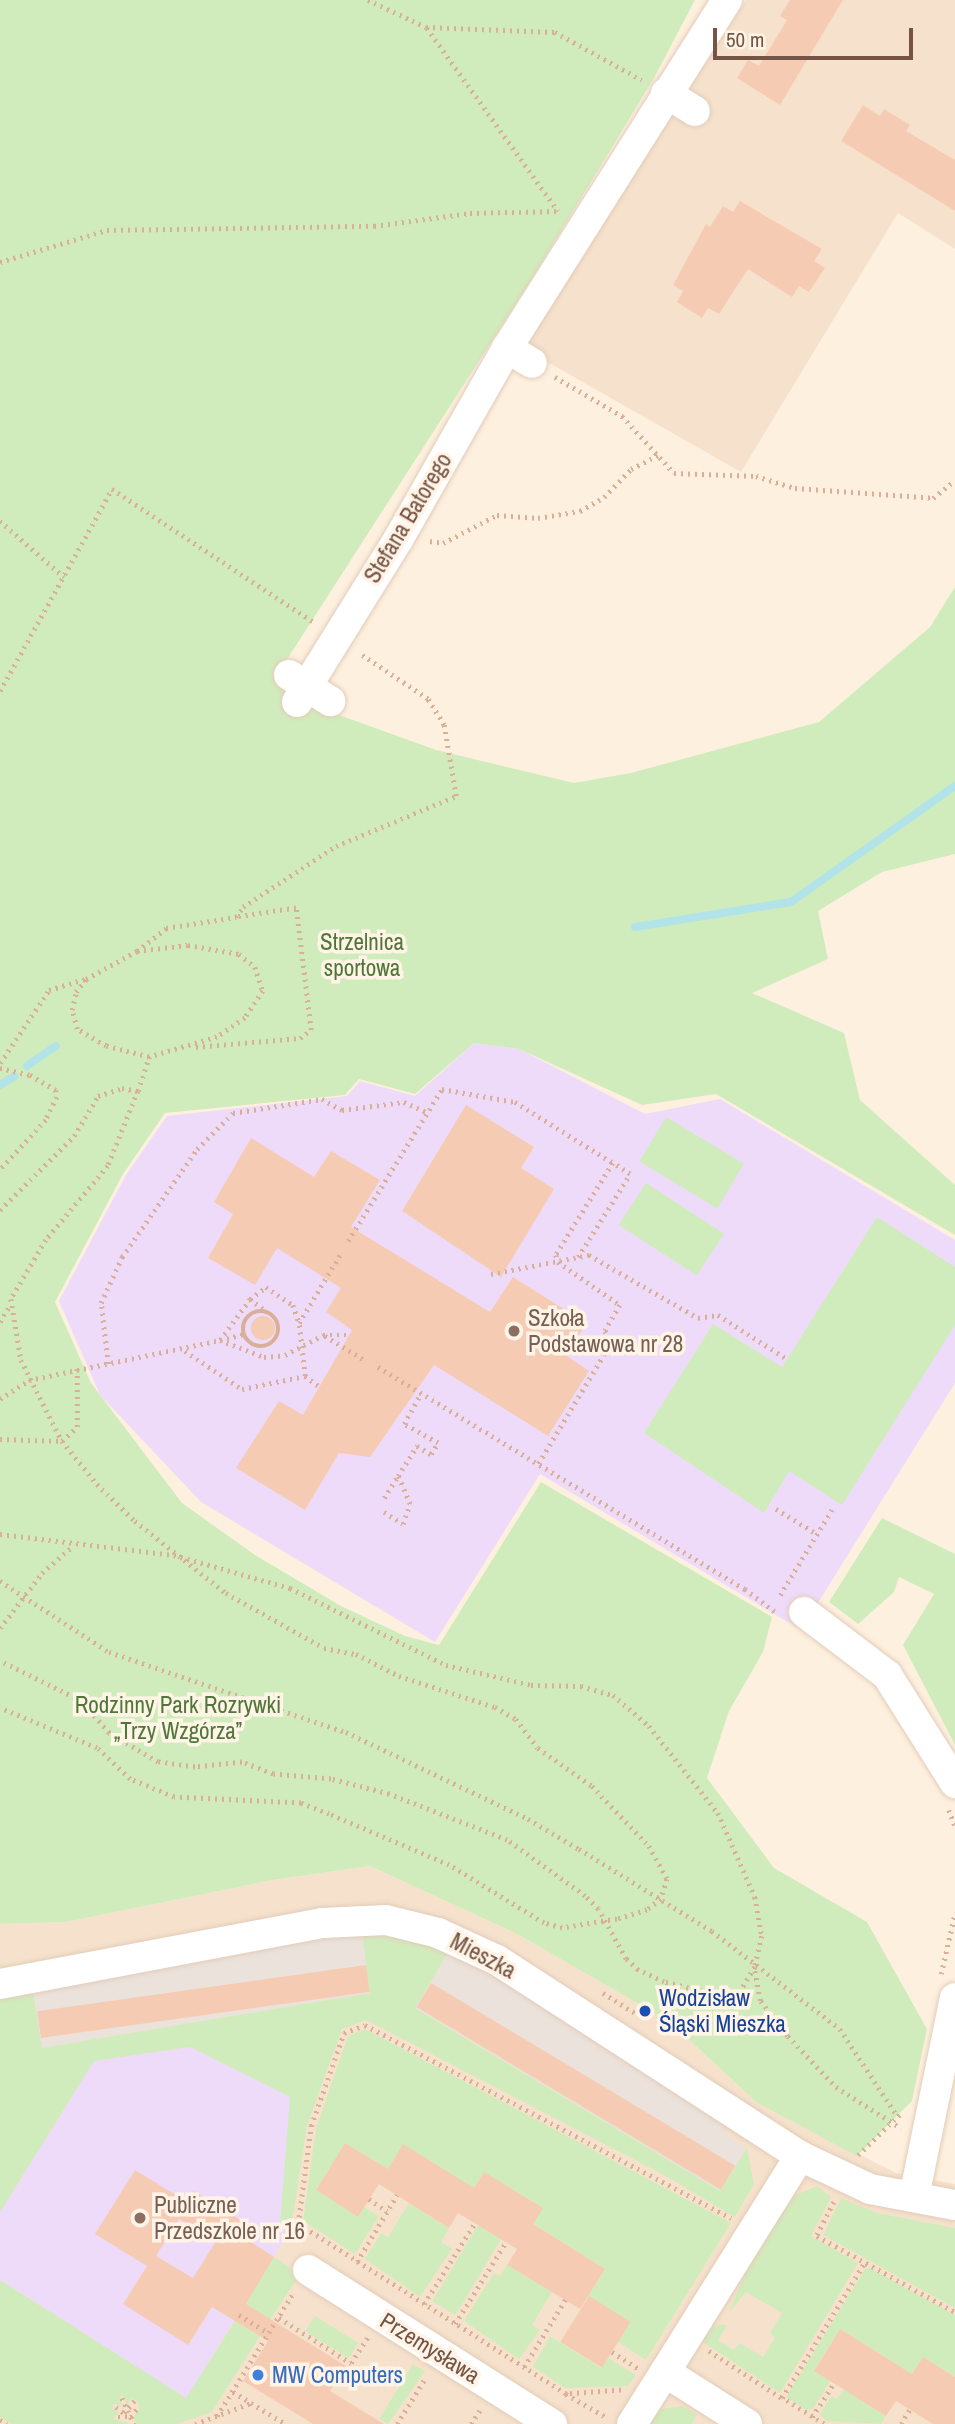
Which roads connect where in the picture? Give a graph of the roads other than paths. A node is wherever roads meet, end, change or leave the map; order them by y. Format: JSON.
{"nodes":[{"id":1,"x":727,"y":0,"type":"edge"},
{"id":2,"x":666,"y":93,"type":"junction"},
{"id":3,"x":695,"y":111,"type":"dead end"},
{"id":4,"x":305,"y":691,"type":"dead end"},
{"id":5,"x":788,"y":1607,"type":"road end"},
{"id":6,"x":951,"y":1795,"type":"edge"},
{"id":7,"x":0,"y":1984,"type":"edge"},
{"id":8,"x":955,"y":1998,"type":"edge"},
{"id":9,"x":800,"y":2156,"type":"junction"},
{"id":10,"x":914,"y":2197,"type":"junction"},
{"id":11,"x":955,"y":2204,"type":"edge"},
{"id":12,"x":308,"y":2270,"type":"road end"},
{"id":13,"x":652,"y":2368,"type":"junction"},
{"id":14,"x":624,"y":2411,"type":"edge"},
{"id":15,"x":552,"y":2424,"type":"edge"},
{"id":16,"x":747,"y":2424,"type":"edge"}],
"edges":[{"from":1,"to":2,"type":"street","name":"Stefana Batorego"},
{"from":2,"to":3,"type":"street"},
{"from":2,"to":4,"type":"street","name":"Stefana Batorego"},
{"from":5,"to":6,"type":"street"},
{"from":7,"to":9,"type":"street","name":"Mieszka"},
{"from":8,"to":10,"type":"street"},
{"from":9,"to":10,"type":"street","name":"Mieszka"},
{"from":9,"to":13,"type":"street"},
{"from":10,"to":11,"type":"street","name":"Mieszka"},
{"from":12,"to":15,"type":"street","name":"Przemysława"},
{"from":13,"to":14,"type":"street"},
{"from":13,"to":16,"type":"street"}]}
